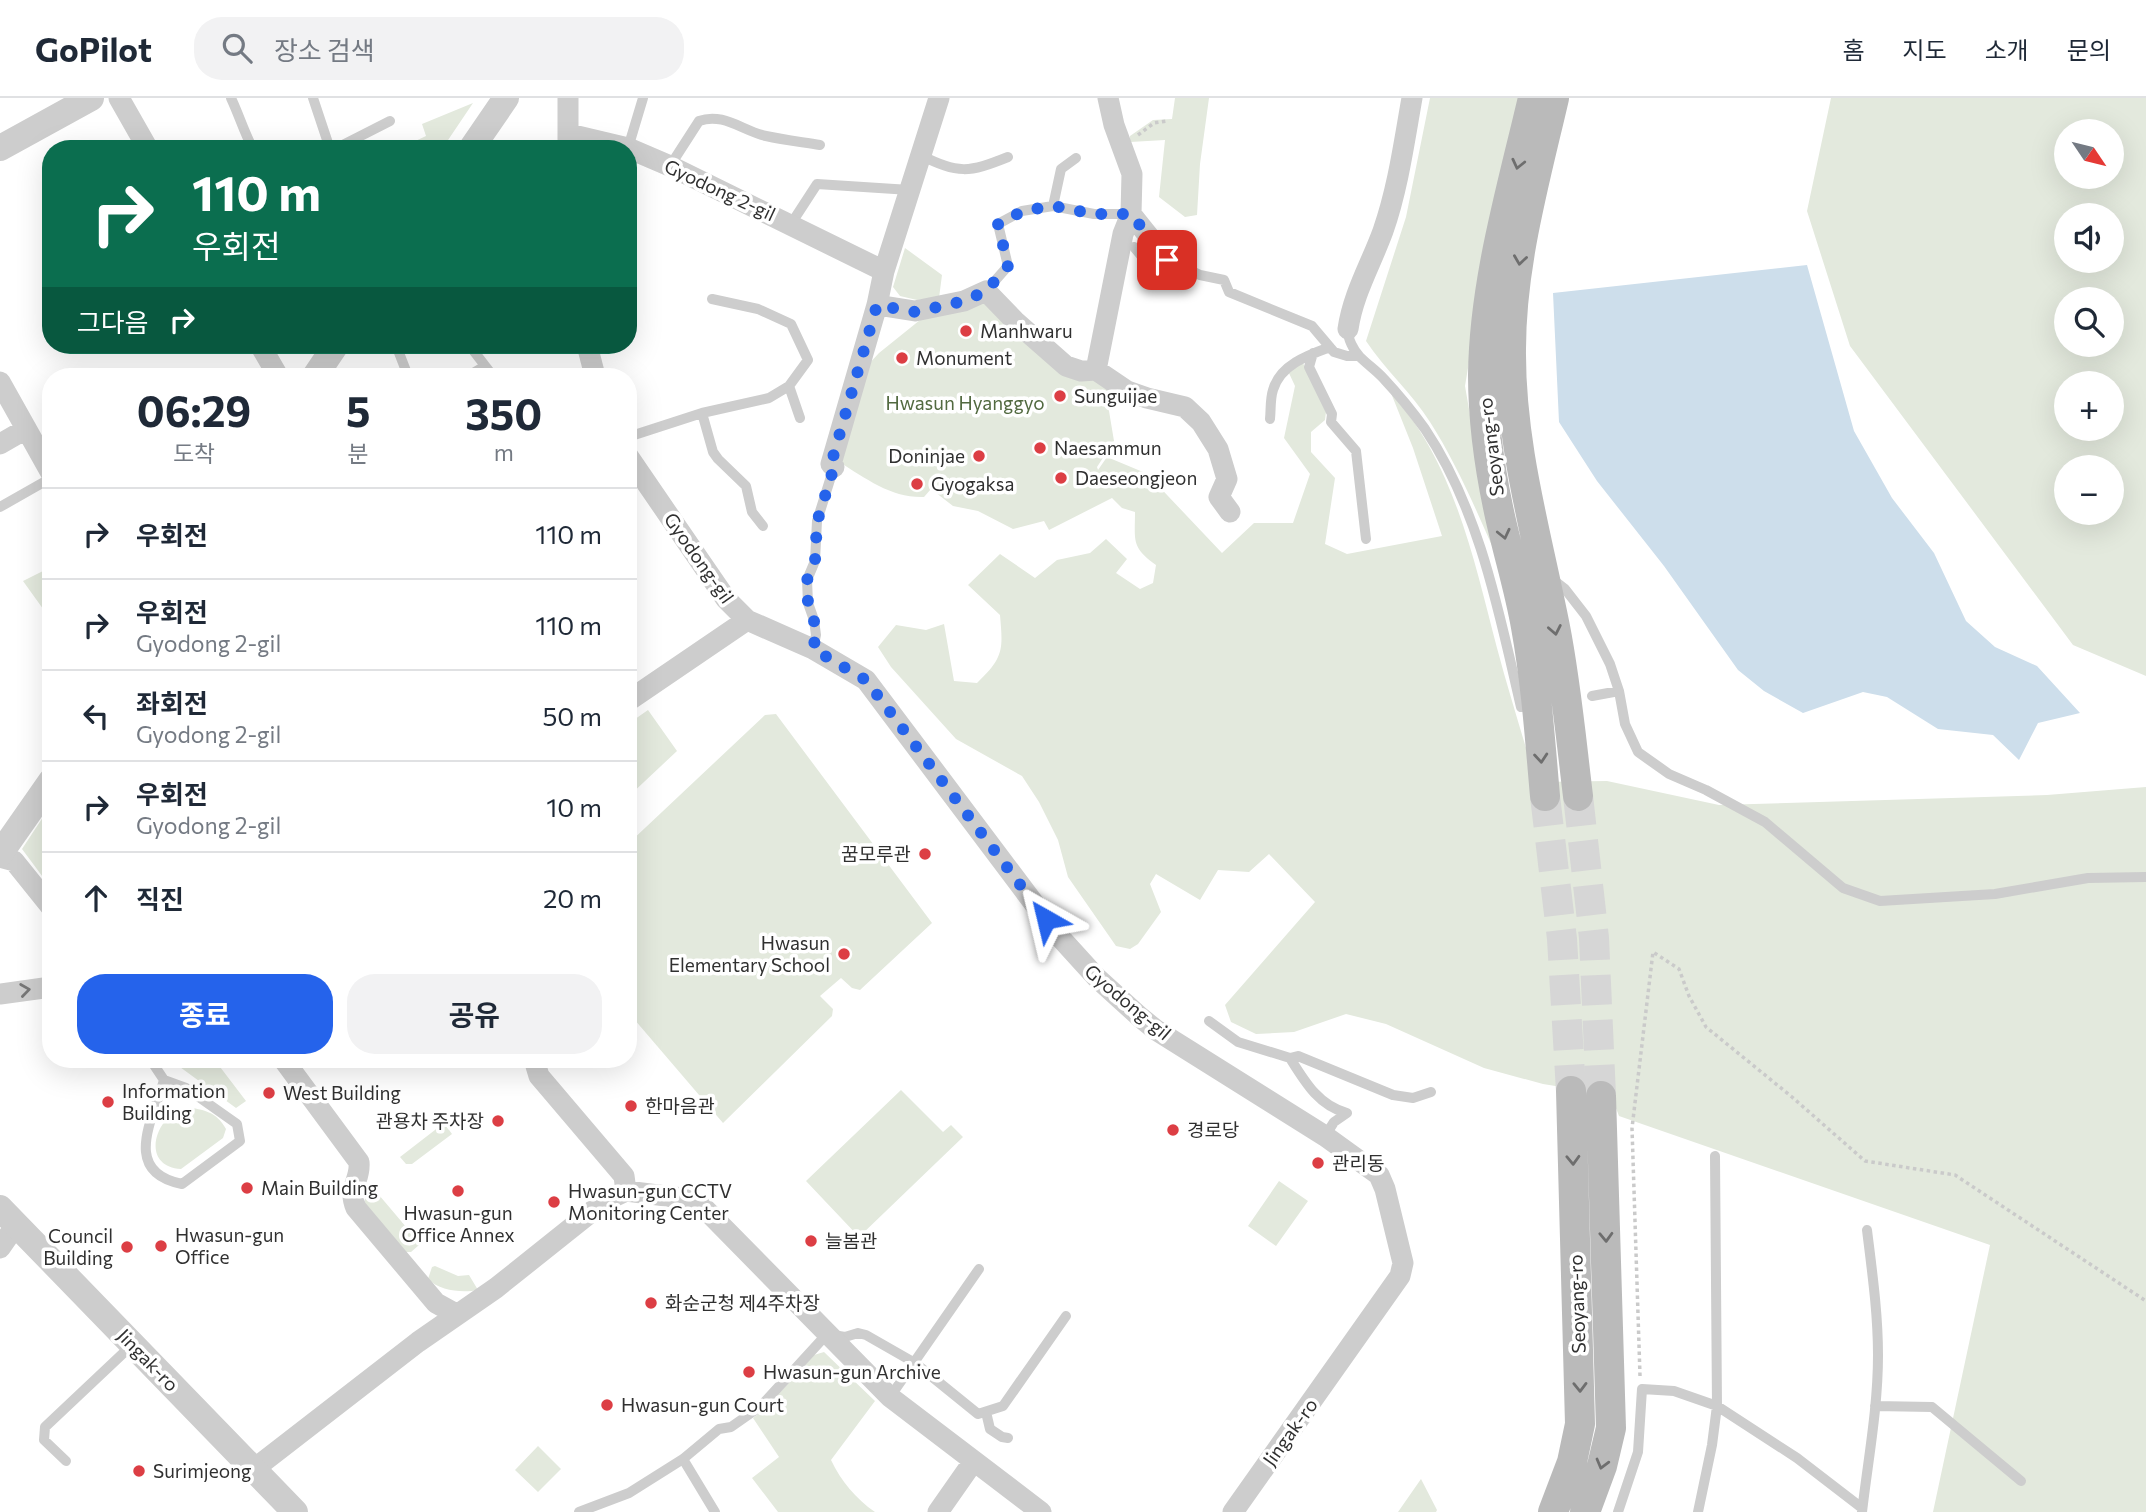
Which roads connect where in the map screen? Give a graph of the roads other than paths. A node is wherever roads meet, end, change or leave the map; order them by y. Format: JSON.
{"nodes":[{"id":1,"x":91,"y":98,"type":"edge"},
{"id":2,"x":119,"y":98,"type":"edge"},
{"id":3,"x":231,"y":98,"type":"edge"},
{"id":4,"x":313,"y":98,"type":"edge"},
{"id":5,"x":506,"y":98,"type":"edge"},
{"id":6,"x":568,"y":98,"type":"edge"},
{"id":7,"x":643,"y":98,"type":"edge"},
{"id":8,"x":939,"y":98,"type":"edge"},
{"id":9,"x":1108,"y":98,"type":"edge"},
{"id":10,"x":1412,"y":98,"type":"edge"},
{"id":11,"x":1533,"y":98,"type":"edge"},
{"id":12,"x":1555,"y":98,"type":"edge"},
{"id":13,"x":390,"y":121,"type":"dead end"},
{"id":14,"x":143,"y":140,"type":"edge"},
{"id":15,"x":248,"y":140,"type":"edge"},
{"id":16,"x":329,"y":140,"type":"edge"},
{"id":17,"x":351,"y":140,"type":"edge"},
{"id":18,"x":477,"y":140,"type":"edge"},
{"id":19,"x":568,"y":140,"type":"edge"},
{"id":20,"x":630,"y":140,"type":"edge"},
{"id":21,"x":820,"y":145,"type":"dead end"},
{"id":22,"x":0,"y":148,"type":"edge"},
{"id":23,"x":637,"y":152,"type":"edge"},
{"id":24,"x":920,"y":155,"type":"junction"},
{"id":25,"x":1008,"y":157,"type":"dead end"},
{"id":26,"x":1076,"y":158,"type":"dead end"},
{"id":27,"x":670,"y":166,"type":"junction"},
{"id":28,"x":910,"y":190,"type":"junction"},
{"id":29,"x":1053,"y":206,"type":"junction"},
{"id":30,"x":1131,"y":214,"type":"junction"},
{"id":31,"x":791,"y":224,"type":"junction"},
{"id":32,"x":1134,"y":247,"type":"dead end"},
{"id":33,"x":1169,"y":261,"type":"junction"},
{"id":34,"x":884,"y":271,"type":"junction"},
{"id":35,"x":986,"y":291,"type":"junction"},
{"id":36,"x":712,"y":299,"type":"dead end"},
{"id":37,"x":877,"y":305,"type":"junction"},
{"id":38,"x":1348,"y":329,"type":"joint"},
{"id":39,"x":1330,"y":347,"type":"junction"},
{"id":40,"x":1313,"y":353,"type":"junction"},
{"id":41,"x":476,"y":354,"type":"edge"},
{"id":42,"x":1359,"y":356,"type":"junction"},
{"id":43,"x":485,"y":366,"type":"joint"},
{"id":44,"x":482,"y":368,"type":"edge"},
{"id":45,"x":1096,"y":370,"type":"junction"},
{"id":46,"x":0,"y":382,"type":"edge"},
{"id":47,"x":789,"y":386,"type":"junction"},
{"id":48,"x":702,"y":413,"type":"junction"},
{"id":49,"x":800,"y":418,"type":"dead end"},
{"id":50,"x":1270,"y":419,"type":"dead end"},
{"id":51,"x":26,"y":429,"type":"junction"},
{"id":52,"x":637,"y":434,"type":"edge"},
{"id":53,"x":0,"y":444,"type":"edge"},
{"id":54,"x":42,"y":459,"type":"edge"},
{"id":55,"x":834,"y":467,"type":"joint"},
{"id":56,"x":637,"y":469,"type":"edge"},
{"id":57,"x":42,"y":481,"type":"edge"},
{"id":58,"x":0,"y":507,"type":"edge"},
{"id":59,"x":1230,"y":512,"type":"dead end"},
{"id":60,"x":763,"y":527,"type":"dead end"},
{"id":61,"x":1366,"y":540,"type":"dead end"},
{"id":62,"x":1542,"y":570,"type":"junction"},
{"id":63,"x":747,"y":620,"type":"junction"},
{"id":64,"x":813,"y":649,"type":"junction"},
{"id":65,"x":1619,"y":691,"type":"junction"},
{"id":66,"x":637,"y":695,"type":"edge"},
{"id":67,"x":1592,"y":696,"type":"dead end"},
{"id":68,"x":1533,"y":705,"type":"dead end"},
{"id":69,"x":42,"y":794,"type":"edge"},
{"id":70,"x":1545,"y":796,"type":"tunnel mouth"},
{"id":71,"x":1578,"y":796,"type":"tunnel mouth"},
{"id":72,"x":0,"y":855,"type":"edge"},
{"id":73,"x":2146,"y":877,"type":"edge"},
{"id":74,"x":42,"y":896,"type":"edge"},
{"id":75,"x":42,"y":987,"type":"edge"},
{"id":76,"x":0,"y":994,"type":"edge"},
{"id":77,"x":1209,"y":1021,"type":"dead end"},
{"id":78,"x":1290,"y":1058,"type":"junction"},
{"id":79,"x":156,"y":1068,"type":"edge"},
{"id":80,"x":290,"y":1068,"type":"edge"},
{"id":81,"x":537,"y":1068,"type":"edge"},
{"id":82,"x":164,"y":1080,"type":"junction"},
{"id":83,"x":1571,"y":1091,"type":"tunnel mouth"},
{"id":84,"x":1431,"y":1092,"type":"dead end"},
{"id":85,"x":1601,"y":1096,"type":"tunnel mouth"},
{"id":86,"x":1325,"y":1136,"type":"junction"},
{"id":87,"x":1715,"y":1156,"type":"dead end"},
{"id":88,"x":626,"y":1191,"type":"junction"},
{"id":89,"x":8,"y":1217,"type":"edge"},
{"id":90,"x":1867,"y":1230,"type":"dead end"},
{"id":91,"x":0,"y":1248,"type":"edge"},
{"id":92,"x":979,"y":1269,"type":"dead end"},
{"id":93,"x":456,"y":1314,"type":"junction"},
{"id":94,"x":1066,"y":1316,"type":"dead end"},
{"id":95,"x":827,"y":1334,"type":"junction"},
{"id":96,"x":132,"y":1344,"type":"junction"},
{"id":97,"x":1348,"y":1352,"type":"joint"},
{"id":98,"x":915,"y":1363,"type":"junction"},
{"id":99,"x":890,"y":1397,"type":"junction"},
{"id":100,"x":1717,"y":1406,"type":"junction"},
{"id":101,"x":1875,"y":1406,"type":"junction"},
{"id":102,"x":986,"y":1412,"type":"junction"},
{"id":103,"x":1008,"y":1438,"type":"dead end"},
{"id":104,"x":683,"y":1460,"type":"junction"},
{"id":105,"x":66,"y":1461,"type":"dead end"},
{"id":106,"x":973,"y":1462,"type":"junction"},
{"id":107,"x":254,"y":1469,"type":"junction"},
{"id":108,"x":2021,"y":1481,"type":"dead end"},
{"id":109,"x":1862,"y":1510,"type":"edge"},
{"id":110,"x":295,"y":1512,"type":"edge"},
{"id":111,"x":579,"y":1512,"type":"edge"},
{"id":112,"x":715,"y":1512,"type":"edge"},
{"id":113,"x":938,"y":1512,"type":"edge"},
{"id":114,"x":1041,"y":1512,"type":"edge"},
{"id":115,"x":1233,"y":1512,"type":"edge"},
{"id":116,"x":1553,"y":1512,"type":"edge"},
{"id":117,"x":1585,"y":1512,"type":"edge"},
{"id":118,"x":1618,"y":1512,"type":"edge"},
{"id":119,"x":1698,"y":1512,"type":"edge"}],
"edges":[{"from":1,"to":22,"type":"street"},
{"from":2,"to":14,"type":"street"},
{"from":3,"to":15,"type":"lane"},
{"from":4,"to":16,"type":"lane"},
{"from":5,"to":18,"type":"street"},
{"from":6,"to":19,"type":"street"},
{"from":7,"to":20,"type":"lane"},
{"from":8,"to":24,"type":"street"},
{"from":9,"to":30,"type":"street"},
{"from":10,"to":38,"type":"street"},
{"from":11,"to":70,"type":"main road","name":"Seoyang-ro","one_way":true},
{"from":12,"to":62,"type":"main road","name":"Seoyang-ro","one_way":true},
{"from":13,"to":17,"type":"lane"},
{"from":21,"to":27,"type":"lane"},
{"from":23,"to":27,"type":"street","name":"Gyodong 2-gil"},
{"from":24,"to":25,"type":"lane"},
{"from":24,"to":28,"type":"street"},
{"from":26,"to":29,"type":"lane"},
{"from":27,"to":31,"type":"street","name":"Gyodong 2-gil"},
{"from":28,"to":31,"type":"lane","name":"Gyodong 2-gil"},
{"from":28,"to":34,"type":"street"},
{"from":29,"to":30,"type":"lane"},
{"from":29,"to":35,"type":"lane"},
{"from":30,"to":33,"type":"street"},
{"from":30,"to":45,"type":"street"},
{"from":31,"to":34,"type":"street","name":"Gyodong 2-gil"},
{"from":32,"to":33,"type":"lane"},
{"from":33,"to":39,"type":"lane"},
{"from":34,"to":37,"type":"street"},
{"from":35,"to":37,"type":"street"},
{"from":35,"to":45,"type":"street"},
{"from":36,"to":47,"type":"lane"},
{"from":37,"to":55,"type":"street"},
{"from":38,"to":42,"type":"lane"},
{"from":39,"to":40,"type":"lane"},
{"from":39,"to":42,"type":"lane"},
{"from":40,"to":50,"type":"lane"},
{"from":40,"to":61,"type":"lane"},
{"from":41,"to":43,"type":"lane"},
{"from":42,"to":68,"type":"lane"},
{"from":43,"to":44,"type":"lane"},
{"from":45,"to":59,"type":"street"},
{"from":46,"to":51,"type":"street"},
{"from":47,"to":48,"type":"lane"},
{"from":47,"to":49,"type":"lane"},
{"from":48,"to":52,"type":"lane"},
{"from":48,"to":60,"type":"lane"},
{"from":51,"to":53,"type":"street"},
{"from":51,"to":54,"type":"street"},
{"from":55,"to":64,"type":"lane"},
{"from":56,"to":63,"type":"street","name":"Gyodong-gil"},
{"from":57,"to":58,"type":"lane"},
{"from":62,"to":65,"type":"lane"},
{"from":62,"to":71,"type":"main road","name":"Seoyang-ro","one_way":true},
{"from":63,"to":64,"type":"street","name":"Gyodong-gil"},
{"from":63,"to":66,"type":"street"},
{"from":64,"to":86,"type":"street","name":"Gyodong-gil"},
{"from":65,"to":67,"type":"lane"},
{"from":65,"to":73,"type":"lane"},
{"from":69,"to":72,"type":"street"},
{"from":72,"to":74,"type":"street"},
{"from":76,"to":75,"type":"street","one_way":true},
{"from":77,"to":78,"type":"lane"},
{"from":78,"to":84,"type":"lane"},
{"from":78,"to":86,"type":"lane"},
{"from":79,"to":82,"type":"lane"},
{"from":80,"to":93,"type":"street"},
{"from":81,"to":88,"type":"street"},
{"from":82,"to":82,"type":"lane"},
{"from":83,"to":116,"type":"main road","name":"Seoyang-ro","one_way":true},
{"from":85,"to":117,"type":"main road","name":"Seoyang-ro","one_way":true},
{"from":86,"to":97,"type":"street","name":"Gyodong-gil"},
{"from":87,"to":100,"type":"lane"},
{"from":88,"to":93,"type":"street"},
{"from":88,"to":95,"type":"street"},
{"from":89,"to":91,"type":"street"},
{"from":89,"to":96,"type":"street","name":"Jingak-ro"},
{"from":90,"to":101,"type":"lane"},
{"from":92,"to":98,"type":"lane"},
{"from":93,"to":107,"type":"street"},
{"from":94,"to":102,"type":"lane"},
{"from":95,"to":98,"type":"lane"},
{"from":95,"to":99,"type":"street"},
{"from":95,"to":104,"type":"lane"},
{"from":96,"to":105,"type":"lane"},
{"from":96,"to":107,"type":"street","name":"Jingak-ro"},
{"from":97,"to":115,"type":"street","name":"Jingak-ro"},
{"from":98,"to":99,"type":"lane"},
{"from":98,"to":102,"type":"lane"},
{"from":99,"to":106,"type":"street"},
{"from":100,"to":109,"type":"lane"},
{"from":100,"to":118,"type":"lane"},
{"from":100,"to":119,"type":"lane"},
{"from":101,"to":108,"type":"lane"},
{"from":101,"to":109,"type":"lane"},
{"from":102,"to":103,"type":"lane"},
{"from":104,"to":111,"type":"lane"},
{"from":104,"to":112,"type":"lane"},
{"from":106,"to":113,"type":"street"},
{"from":106,"to":114,"type":"street"},
{"from":107,"to":110,"type":"street","name":"Jingak-ro"}]}
